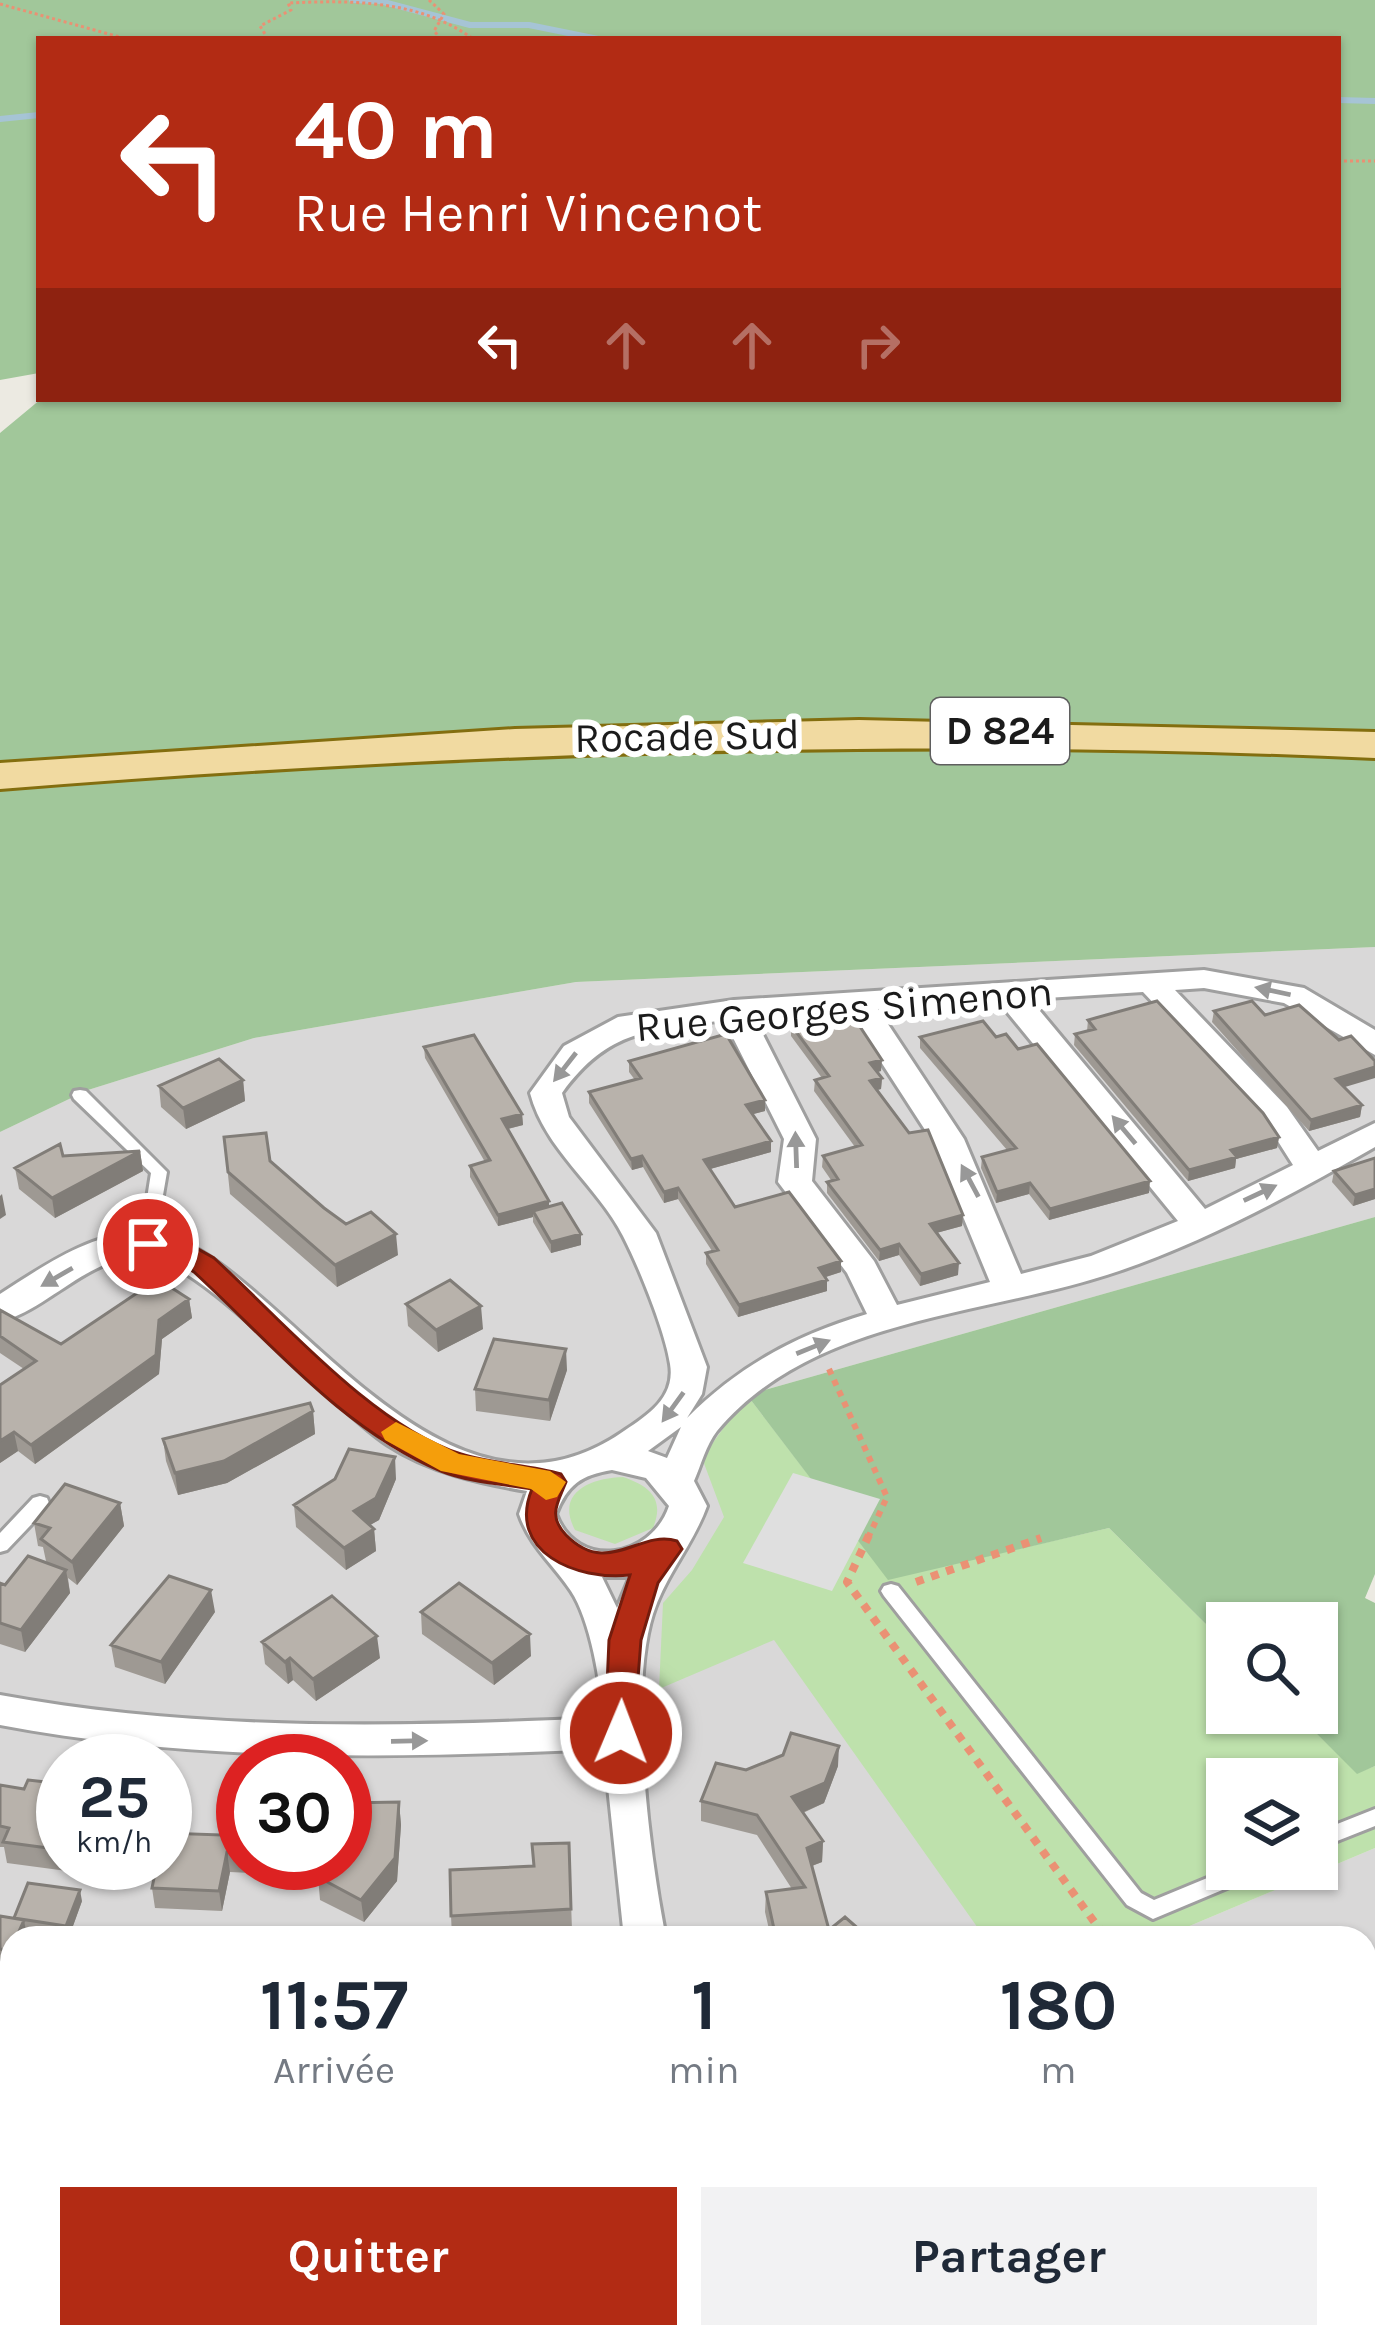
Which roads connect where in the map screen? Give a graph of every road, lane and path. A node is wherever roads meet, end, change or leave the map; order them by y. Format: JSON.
{"nodes":[{"id":1,"x":429,"y":0,"type":"edge"},
{"id":2,"x":0,"y":4,"type":"edge"},
{"id":3,"x":442,"y":18,"type":"junction"},
{"id":4,"x":117,"y":36,"type":"edge"},
{"id":5,"x":266,"y":36,"type":"edge"},
{"id":6,"x":438,"y":36,"type":"edge"},
{"id":7,"x":469,"y":36,"type":"edge"},
{"id":8,"x":1341,"y":161,"type":"edge"},
{"id":9,"x":1375,"y":161,"type":"edge"},
{"id":10,"x":624,"y":736,"type":"junction"},
{"id":11,"x":1375,"y":745,"type":"edge"},
{"id":12,"x":0,"y":776,"type":"edge"},
{"id":13,"x":0,"y":792,"type":"edge"},
{"id":14,"x":1150,"y":982,"type":"junction"},
{"id":15,"x":1010,"y":995,"type":"junction"},
{"id":16,"x":857,"y":1002,"type":"junction"},
{"id":17,"x":734,"y":1009,"type":"junction"},
{"id":18,"x":1375,"y":1045,"type":"edge"},
{"id":19,"x":80,"y":1095,"type":"dead end"},
{"id":20,"x":1375,"y":1133,"type":"edge"},
{"id":21,"x":1313,"y":1169,"type":"junction"},
{"id":22,"x":1197,"y":1222,"type":"junction"},
{"id":23,"x":148,"y":1244,"type":"junction"},
{"id":24,"x":1010,"y":1291,"type":"junction"},
{"id":25,"x":0,"y":1310,"type":"edge"},
{"id":26,"x":887,"y":1321,"type":"junction"},
{"id":27,"x":612,"y":1457,"type":"junction"},
{"id":28,"x":675,"y":1480,"type":"junction"},
{"id":29,"x":550,"y":1482,"type":"junction"},
{"id":30,"x":40,"y":1503,"type":"dead end"},
{"id":31,"x":1041,"y":1538,"type":"dead end"},
{"id":32,"x":0,"y":1545,"type":"edge"},
{"id":33,"x":666,"y":1549,"type":"junction"},
{"id":34,"x":566,"y":1555,"type":"junction"},
{"id":35,"x":891,"y":1591,"type":"junction"},
{"id":36,"x":861,"y":1601,"type":"dead end"},
{"id":37,"x":0,"y":1710,"type":"edge"},
{"id":38,"x":621,"y":1713,"type":"junction"},
{"id":39,"x":1375,"y":1816,"type":"edge"},
{"id":40,"x":1338,"y":1832,"type":"edge"},
{"id":41,"x":1206,"y":1888,"type":"edge"},
{"id":42,"x":643,"y":1926,"type":"edge"}],
"edges":[{"from":1,"to":3,"type":"path"},
{"from":2,"to":4,"type":"path"},
{"from":3,"to":5,"type":"path"},
{"from":3,"to":6,"type":"path"},
{"from":3,"to":7,"type":"path"},
{"from":8,"to":9,"type":"path"},
{"from":10,"to":11,"type":"main road","name":"Rocade Sud","number":"D 824"},
{"from":10,"to":12,"type":"main road","name":"Rocade Sud","number":"D 824"},
{"from":10,"to":13,"type":"main road"},
{"from":14,"to":15,"type":"street","name":"Rue Georges Simenon"},
{"from":18,"to":14,"type":"street","name":"Rue Georges Simenon","one_way":true},
{"from":14,"to":21,"type":"street"},
{"from":15,"to":16,"type":"street","name":"Rue Georges Simenon"},
{"from":22,"to":15,"type":"street","one_way":true},
{"from":16,"to":17,"type":"street","name":"Rue Georges Simenon"},
{"from":24,"to":16,"type":"street","one_way":true},
{"from":26,"to":17,"type":"street","one_way":true},
{"from":17,"to":27,"type":"street","name":"Rue Georges Simenon","one_way":true},
{"from":19,"to":23,"type":"lane"},
{"from":20,"to":21,"type":"street"},
{"from":22,"to":21,"type":"street","one_way":true},
{"from":22,"to":24,"type":"street"},
{"from":23,"to":25,"type":"street","one_way":true},
{"from":23,"to":29,"type":"street"},
{"from":24,"to":26,"type":"street"},
{"from":28,"to":26,"type":"street","one_way":true},
{"from":27,"to":28,"type":"street"},
{"from":27,"to":29,"type":"street"},
{"from":28,"to":33,"type":"street"},
{"from":29,"to":34,"type":"street"},
{"from":30,"to":32,"type":"lane"},
{"from":31,"to":35,"type":"path"},
{"from":33,"to":34,"type":"street"},
{"from":33,"to":38,"type":"street"},
{"from":34,"to":38,"type":"street"},
{"from":35,"to":36,"type":"path"},
{"from":35,"to":41,"type":"lane"},
{"from":37,"to":38,"type":"street","one_way":true},
{"from":38,"to":42,"type":"street"},
{"from":39,"to":40,"type":"lane"}]}
